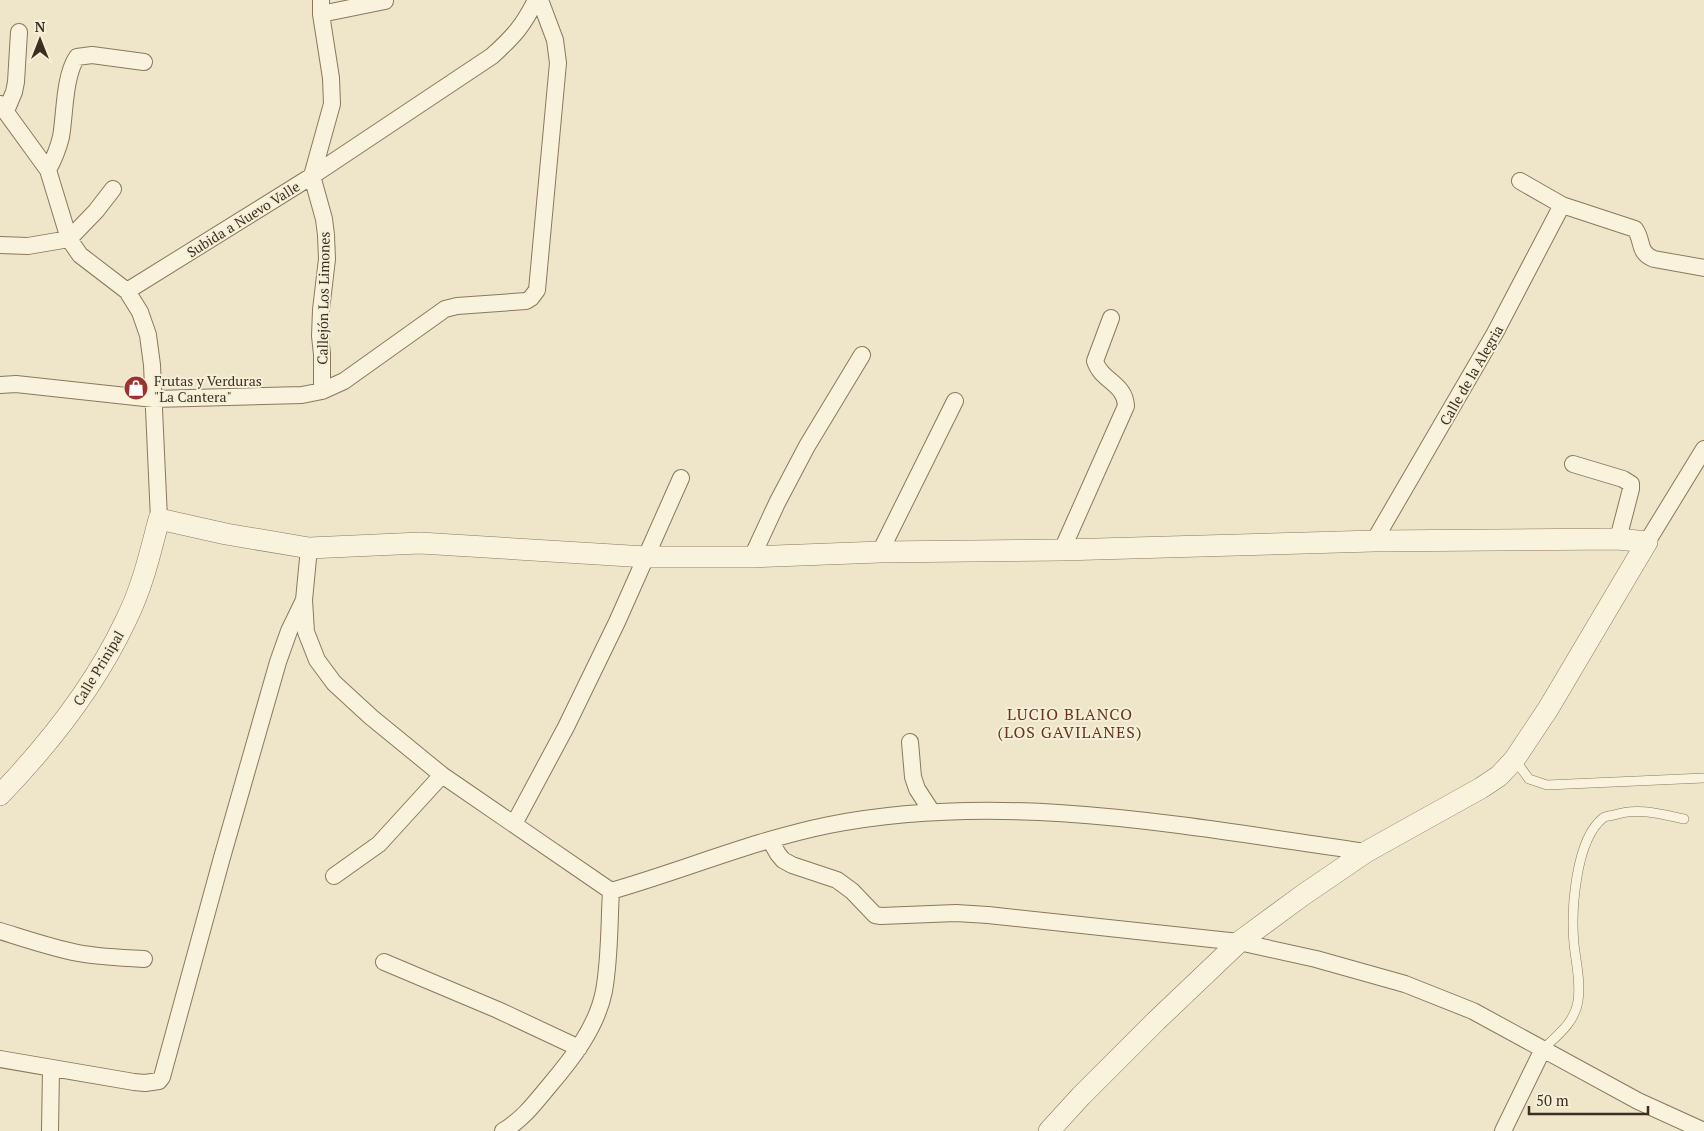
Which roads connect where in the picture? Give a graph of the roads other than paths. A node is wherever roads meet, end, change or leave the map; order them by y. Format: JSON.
{"nodes":[{"id":1,"x":536,"y":0,"type":"edge"},
{"id":2,"x":540,"y":0,"type":"edge"},
{"id":3,"x":385,"y":1,"type":"edge"},
{"id":4,"x":321,"y":7,"type":"edge"},
{"id":5,"x":19,"y":32,"type":"dead end"},
{"id":6,"x":144,"y":62,"type":"dead end"},
{"id":7,"x":3,"y":107,"type":"edge"},
{"id":8,"x":48,"y":170,"type":"junction"},
{"id":9,"x":312,"y":176,"type":"junction"},
{"id":10,"x":1520,"y":181,"type":"dead end"},
{"id":11,"x":113,"y":189,"type":"dead end"},
{"id":12,"x":1562,"y":205,"type":"junction"},
{"id":13,"x":69,"y":239,"type":"junction"},
{"id":14,"x":0,"y":245,"type":"edge"},
{"id":15,"x":1704,"y":268,"type":"edge"},
{"id":16,"x":127,"y":292,"type":"junction"},
{"id":17,"x":1111,"y":318,"type":"dead end"},
{"id":18,"x":862,"y":356,"type":"dead end"},
{"id":19,"x":0,"y":385,"type":"edge"},
{"id":20,"x":322,"y":391,"type":"junction"},
{"id":21,"x":154,"y":399,"type":"junction"},
{"id":22,"x":954,"y":401,"type":"dead end"},
{"id":23,"x":1704,"y":449,"type":"edge"},
{"id":24,"x":1573,"y":464,"type":"dead end"},
{"id":25,"x":681,"y":478,"type":"dead end"},
{"id":26,"x":159,"y":519,"type":"junction"},
{"id":27,"x":1618,"y":539,"type":"junction"},
{"id":28,"x":1374,"y":541,"type":"junction"},
{"id":29,"x":1647,"y":542,"type":"junction"},
{"id":30,"x":310,"y":548,"type":"junction"},
{"id":31,"x":1062,"y":550,"type":"junction"},
{"id":32,"x":880,"y":552,"type":"junction"},
{"id":33,"x":646,"y":557,"type":"junction"},
{"id":34,"x":752,"y":557,"type":"junction"},
{"id":35,"x":304,"y":600,"type":"junction"},
{"id":36,"x":910,"y":742,"type":"dead end"},
{"id":37,"x":1514,"y":760,"type":"junction"},
{"id":38,"x":442,"y":775,"type":"junction"},
{"id":39,"x":1704,"y":778,"type":"edge"},
{"id":40,"x":0,"y":795,"type":"edge"},
{"id":41,"x":932,"y":812,"type":"junction"},
{"id":42,"x":1684,"y":819,"type":"dead end"},
{"id":43,"x":514,"y":824,"type":"junction"},
{"id":44,"x":770,"y":840,"type":"junction"},
{"id":45,"x":1366,"y":852,"type":"junction"},
{"id":46,"x":334,"y":876,"type":"dead end"},
{"id":47,"x":612,"y":891,"type":"junction"},
{"id":48,"x":0,"y":931,"type":"edge"},
{"id":49,"x":1239,"y":942,"type":"junction"},
{"id":50,"x":144,"y":959,"type":"dead end"},
{"id":51,"x":384,"y":962,"type":"dead end"},
{"id":52,"x":579,"y":1048,"type":"junction"},
{"id":53,"x":1543,"y":1049,"type":"junction"},
{"id":54,"x":0,"y":1059,"type":"edge"},
{"id":55,"x":51,"y":1069,"type":"junction"},
{"id":56,"x":50,"y":1131,"type":"edge"},
{"id":57,"x":502,"y":1131,"type":"edge"},
{"id":58,"x":1049,"y":1131,"type":"edge"},
{"id":59,"x":1503,"y":1131,"type":"edge"},
{"id":60,"x":1704,"y":1131,"type":"edge"}],
"edges":[{"from":1,"to":9,"type":"street","name":"Subida a Nuevo Valle"},
{"from":2,"to":20,"type":"street"},
{"from":3,"to":4,"type":"street"},
{"from":4,"to":9,"type":"street"},
{"from":5,"to":7,"type":"street"},
{"from":6,"to":8,"type":"street"},
{"from":7,"to":8,"type":"street"},
{"from":8,"to":13,"type":"street"},
{"from":9,"to":16,"type":"street","name":"Subida a Nuevo Valle"},
{"from":9,"to":20,"type":"street","name":"Callejón Los Limones"},
{"from":10,"to":12,"type":"street"},
{"from":11,"to":13,"type":"street"},
{"from":12,"to":15,"type":"street"},
{"from":12,"to":28,"type":"street","name":"Calle de la Alegria"},
{"from":13,"to":14,"type":"street"},
{"from":13,"to":16,"type":"street"},
{"from":16,"to":21,"type":"street"},
{"from":17,"to":31,"type":"street"},
{"from":18,"to":34,"type":"street"},
{"from":19,"to":21,"type":"street"},
{"from":20,"to":21,"type":"street"},
{"from":21,"to":26,"type":"street"},
{"from":22,"to":32,"type":"street"},
{"from":23,"to":29,"type":"street"},
{"from":24,"to":27,"type":"street"},
{"from":25,"to":33,"type":"street"},
{"from":26,"to":30,"type":"street"},
{"from":26,"to":40,"type":"street","name":"Calle Prinipal"},
{"from":27,"to":28,"type":"street"},
{"from":27,"to":29,"type":"street"},
{"from":28,"to":31,"type":"street"},
{"from":29,"to":37,"type":"street"},
{"from":30,"to":33,"type":"street"},
{"from":30,"to":35,"type":"street"},
{"from":31,"to":32,"type":"street"},
{"from":32,"to":34,"type":"street"},
{"from":33,"to":34,"type":"street"},
{"from":33,"to":43,"type":"street"},
{"from":35,"to":38,"type":"street"},
{"from":35,"to":55,"type":"street"},
{"from":36,"to":41,"type":"street"},
{"from":37,"to":39,"type":"lane"},
{"from":37,"to":45,"type":"street"},
{"from":38,"to":43,"type":"street"},
{"from":38,"to":46,"type":"street"},
{"from":41,"to":44,"type":"street"},
{"from":41,"to":45,"type":"street"},
{"from":42,"to":53,"type":"lane"},
{"from":43,"to":47,"type":"street"},
{"from":44,"to":47,"type":"street"},
{"from":44,"to":49,"type":"street"},
{"from":45,"to":49,"type":"street"},
{"from":47,"to":52,"type":"street"},
{"from":48,"to":50,"type":"street"},
{"from":49,"to":53,"type":"street"},
{"from":49,"to":58,"type":"street"},
{"from":51,"to":52,"type":"street"},
{"from":52,"to":57,"type":"street"},
{"from":53,"to":59,"type":"street"},
{"from":53,"to":60,"type":"street"},
{"from":54,"to":55,"type":"street"},
{"from":55,"to":56,"type":"street"}]}
